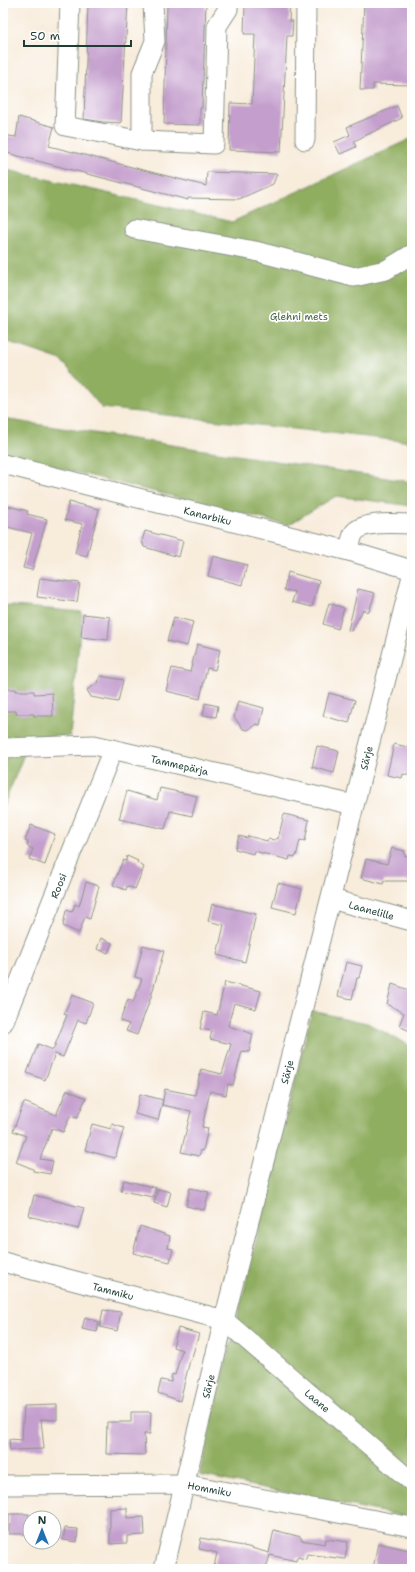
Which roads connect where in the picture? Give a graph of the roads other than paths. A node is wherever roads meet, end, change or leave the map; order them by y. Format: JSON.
{"nodes":[{"id":1,"x":70,"y":3,"type":"edge"},
{"id":2,"x":153,"y":3,"type":"edge"},
{"id":3,"x":228,"y":3,"type":"edge"},
{"id":4,"x":306,"y":3,"type":"edge"},
{"id":5,"x":306,"y":140,"type":"dead end"},
{"id":6,"x":142,"y":141,"type":"junction"},
{"id":7,"x":134,"y":229,"type":"dead end"},
{"id":8,"x":412,"y":254,"type":"edge"},
{"id":9,"x":3,"y":464,"type":"edge"},
{"id":10,"x":412,"y":524,"type":"edge"},
{"id":11,"x":349,"y":551,"type":"junction"},
{"id":12,"x":412,"y":570,"type":"edge"},
{"id":13,"x":412,"y":576,"type":"edge"},
{"id":14,"x":3,"y":748,"type":"edge"},
{"id":15,"x":113,"y":749,"type":"junction"},
{"id":16,"x":354,"y":805,"type":"junction"},
{"id":17,"x":331,"y":899,"type":"junction"},
{"id":18,"x":412,"y":921,"type":"edge"},
{"id":19,"x":3,"y":1023,"type":"edge"},
{"id":20,"x":3,"y":1262,"type":"edge"},
{"id":21,"x":224,"y":1320,"type":"junction"},
{"id":22,"x":412,"y":1482,"type":"edge"},
{"id":23,"x":185,"y":1484,"type":"junction"},
{"id":24,"x":3,"y":1485,"type":"edge"},
{"id":25,"x":412,"y":1527,"type":"edge"},
{"id":26,"x":164,"y":1569,"type":"edge"}],
"edges":[{"from":1,"to":6,"type":"street"},
{"from":2,"to":6,"type":"street"},
{"from":3,"to":6,"type":"street"},
{"from":4,"to":5,"type":"street"},
{"from":7,"to":8,"type":"street"},
{"from":9,"to":11,"type":"street","name":"Kanarbiku"},
{"from":10,"to":11,"type":"street"},
{"from":11,"to":12,"type":"street","name":"Kanarbiku"},
{"from":13,"to":16,"type":"street","name":"Särje"},
{"from":14,"to":15,"type":"street","name":"Tammepärja"},
{"from":15,"to":16,"type":"street","name":"Tammepärja"},
{"from":15,"to":19,"type":"street","name":"Roosi"},
{"from":16,"to":17,"type":"street","name":"Särje"},
{"from":17,"to":18,"type":"street","name":"Laanelille"},
{"from":17,"to":21,"type":"street","name":"Särje"},
{"from":20,"to":21,"type":"street","name":"Tammiku"},
{"from":21,"to":22,"type":"street","name":"Laane"},
{"from":21,"to":23,"type":"street","name":"Särje"},
{"from":23,"to":24,"type":"street","name":"Hommiku"},
{"from":23,"to":25,"type":"street","name":"Hommiku"},
{"from":23,"to":26,"type":"street","name":"Särje"}]}
